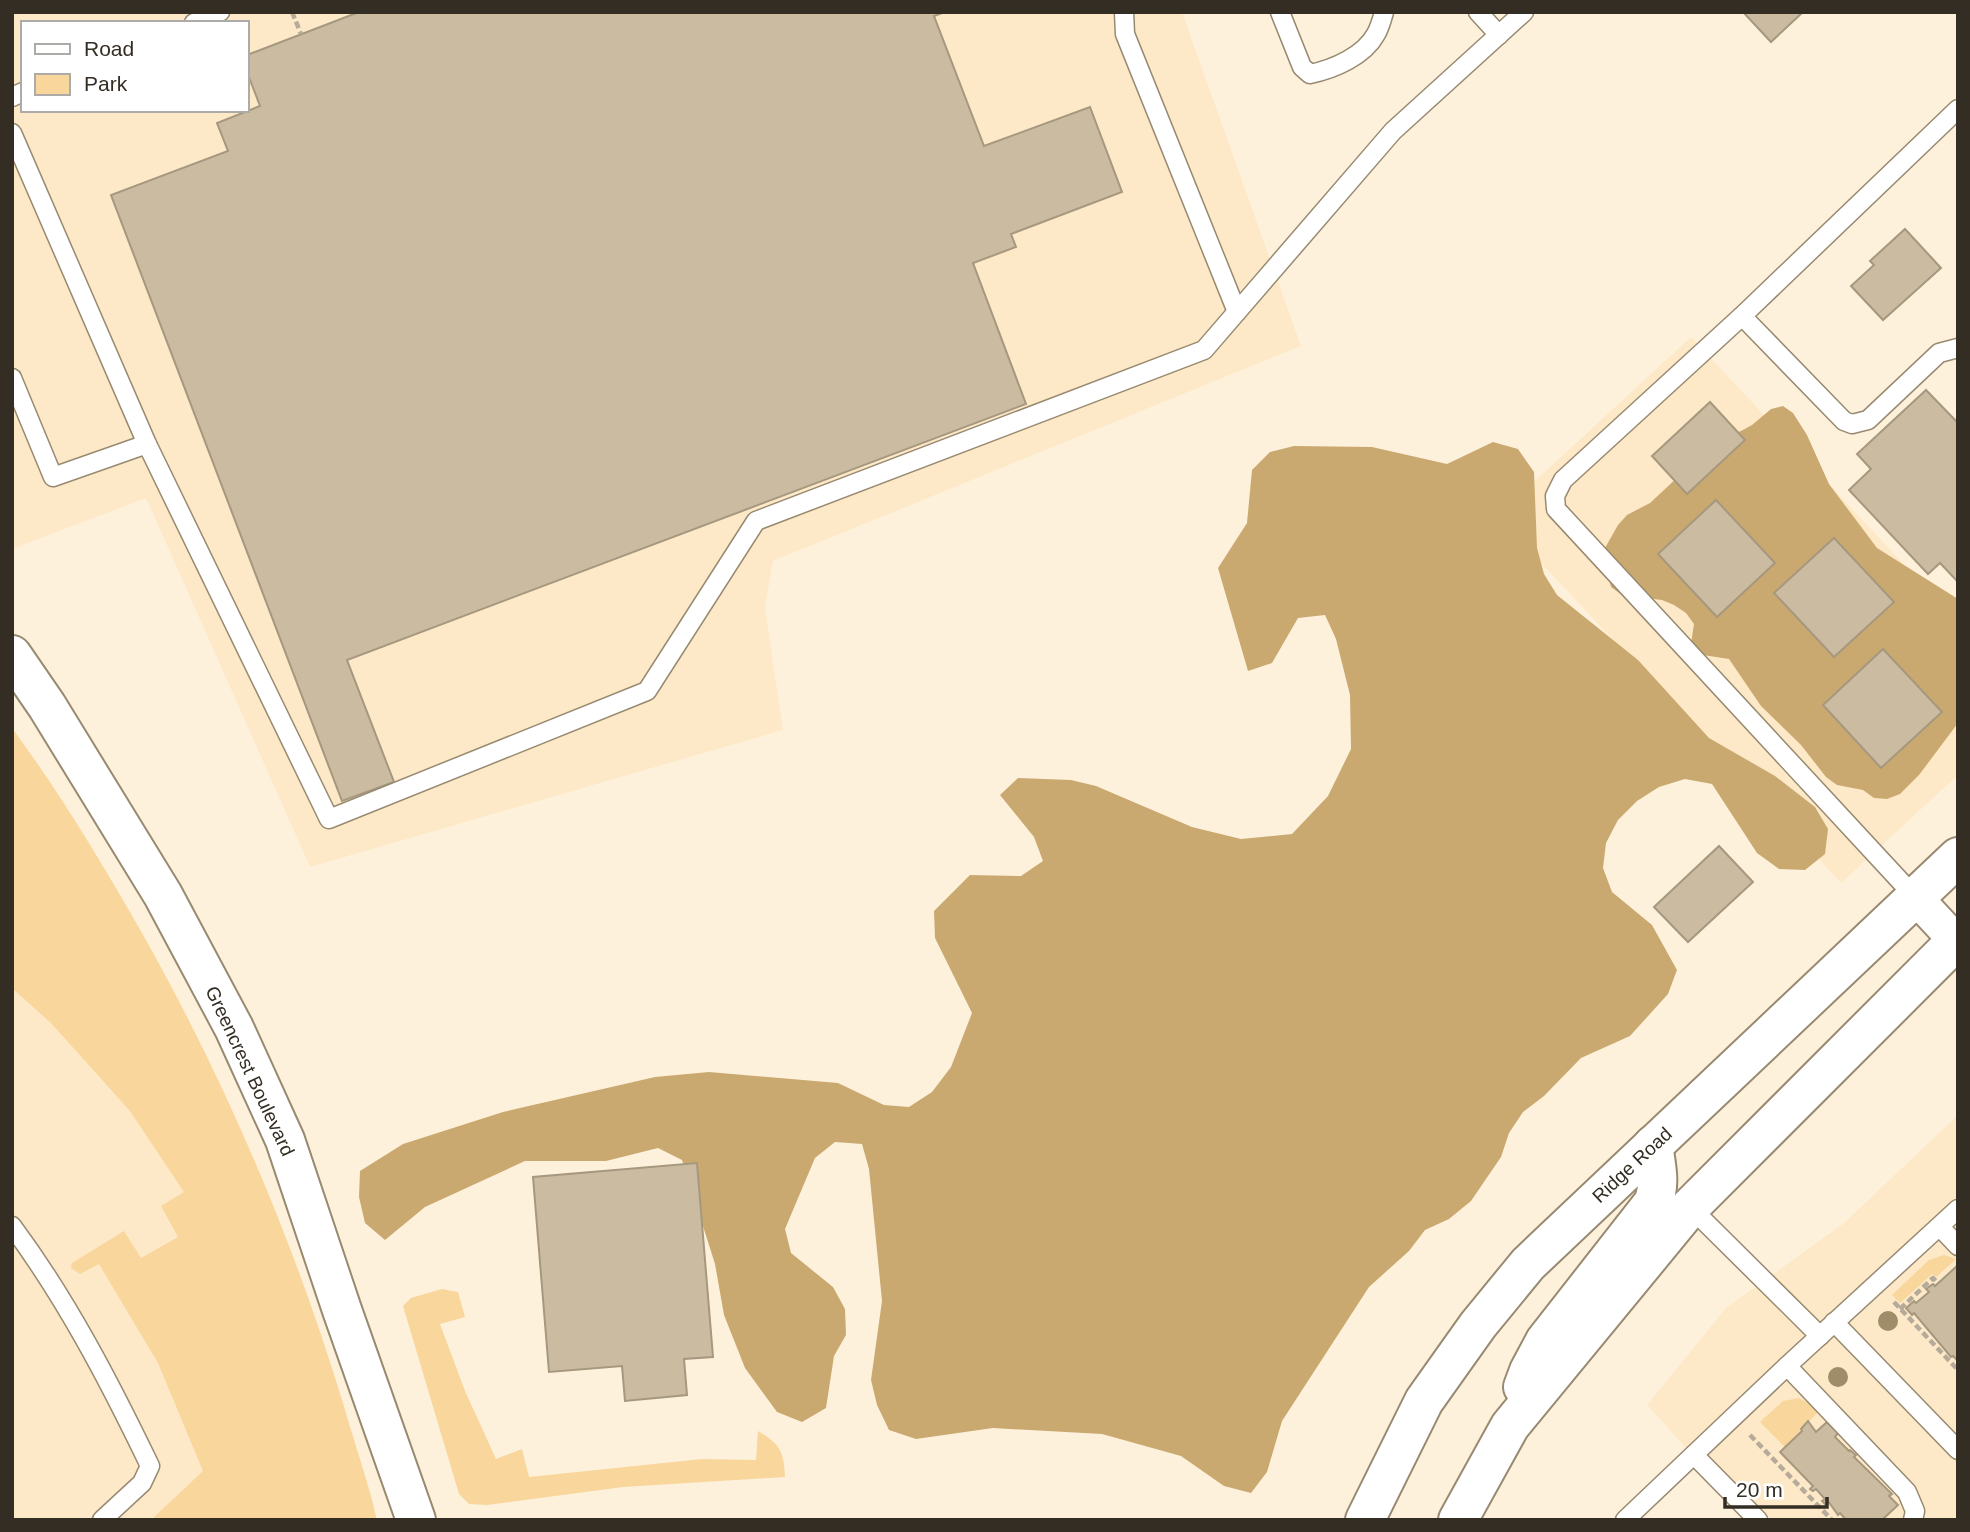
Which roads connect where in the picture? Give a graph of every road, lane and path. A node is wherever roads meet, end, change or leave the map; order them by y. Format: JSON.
{"nodes":[{"id":1,"x":220,"y":12,"type":"edge"},
{"id":2,"x":292,"y":12,"type":"edge"},
{"id":3,"x":1124,"y":12,"type":"edge"},
{"id":4,"x":1280,"y":12,"type":"edge"},
{"id":5,"x":1384,"y":12,"type":"edge"},
{"id":6,"x":1478,"y":12,"type":"edge"},
{"id":7,"x":1524,"y":12,"type":"edge"},
{"id":8,"x":199,"y":21,"type":"edge"},
{"id":9,"x":301,"y":34,"type":"dead end"},
{"id":10,"x":1499,"y":35,"type":"junction"},
{"id":11,"x":1958,"y":109,"type":"edge"},
{"id":12,"x":12,"y":133,"type":"edge"},
{"id":13,"x":1237,"y":312,"type":"junction"},
{"id":14,"x":1742,"y":316,"type":"junction"},
{"id":15,"x":1958,"y":348,"type":"edge"},
{"id":16,"x":12,"y":378,"type":"edge"},
{"id":17,"x":147,"y":444,"type":"junction"},
{"id":18,"x":12,"y":655,"type":"edge"},
{"id":19,"x":1955,"y":865,"type":"edge"},
{"id":20,"x":1916,"y":898,"type":"junction"},
{"id":21,"x":1957,"y":940,"type":"edge"},
{"id":22,"x":1653,"y":1145,"type":"junction"},
{"id":23,"x":1690,"y":1206,"type":"junction"},
{"id":24,"x":1958,"y":1209,"type":"edge"},
{"id":25,"x":12,"y":1226,"type":"edge"},
{"id":26,"x":1940,"y":1227,"type":"junction"},
{"id":27,"x":1958,"y":1247,"type":"edge"},
{"id":28,"x":1938,"y":1283,"type":"dead end"},
{"id":29,"x":1877,"y":1284,"type":"junction"},
{"id":30,"x":1900,"y":1309,"type":"junction"},
{"id":31,"x":1834,"y":1322,"type":"junction"},
{"id":32,"x":1820,"y":1336,"type":"junction"},
{"id":33,"x":1787,"y":1366,"type":"junction"},
{"id":34,"x":1958,"y":1370,"type":"edge"},
{"id":35,"x":1733,"y":1418,"type":"junction"},
{"id":36,"x":1510,"y":1426,"type":"junction"},
{"id":37,"x":1958,"y":1450,"type":"edge"},
{"id":38,"x":1695,"y":1455,"type":"junction"},
{"id":39,"x":102,"y":1520,"type":"edge"},
{"id":40,"x":416,"y":1520,"type":"edge"},
{"id":41,"x":1365,"y":1520,"type":"edge"},
{"id":42,"x":1458,"y":1520,"type":"edge"},
{"id":43,"x":1625,"y":1520,"type":"edge"},
{"id":44,"x":1758,"y":1520,"type":"edge"},
{"id":45,"x":1832,"y":1520,"type":"edge"},
{"id":46,"x":1913,"y":1520,"type":"edge"}],
"edges":[{"from":1,"to":8,"type":"lane"},
{"from":2,"to":9,"type":"path"},
{"from":3,"to":13,"type":"lane"},
{"from":4,"to":5,"type":"lane"},
{"from":6,"to":10,"type":"lane"},
{"from":7,"to":10,"type":"lane"},
{"from":10,"to":13,"type":"lane"},
{"from":11,"to":14,"type":"lane"},
{"from":12,"to":17,"type":"lane"},
{"from":13,"to":17,"type":"lane"},
{"from":14,"to":15,"type":"lane"},
{"from":14,"to":20,"type":"lane"},
{"from":16,"to":17,"type":"lane"},
{"from":18,"to":40,"type":"main road","name":"Greencrest Boulevard"},
{"from":19,"to":20,"type":"main road","name":"Ridge Road"},
{"from":20,"to":21,"type":"street"},
{"from":20,"to":22,"type":"main road","name":"Ridge Road"},
{"from":21,"to":23,"type":"main road"},
{"from":22,"to":36,"type":"main road"},
{"from":22,"to":41,"type":"main road","name":"Ridge Road"},
{"from":23,"to":32,"type":"lane"},
{"from":23,"to":36,"type":"main road"},
{"from":24,"to":26,"type":"lane"},
{"from":25,"to":39,"type":"lane"},
{"from":26,"to":27,"type":"lane"},
{"from":26,"to":29,"type":"lane"},
{"from":28,"to":30,"type":"path"},
{"from":29,"to":30,"type":"path"},
{"from":29,"to":31,"type":"lane"},
{"from":30,"to":34,"type":"path"},
{"from":31,"to":32,"type":"lane"},
{"from":31,"to":37,"type":"lane"},
{"from":32,"to":33,"type":"lane"},
{"from":33,"to":35,"type":"lane"},
{"from":33,"to":46,"type":"lane"},
{"from":35,"to":38,"type":"lane"},
{"from":35,"to":45,"type":"path"},
{"from":36,"to":42,"type":"main road"},
{"from":38,"to":43,"type":"lane"},
{"from":38,"to":44,"type":"lane"}]}
